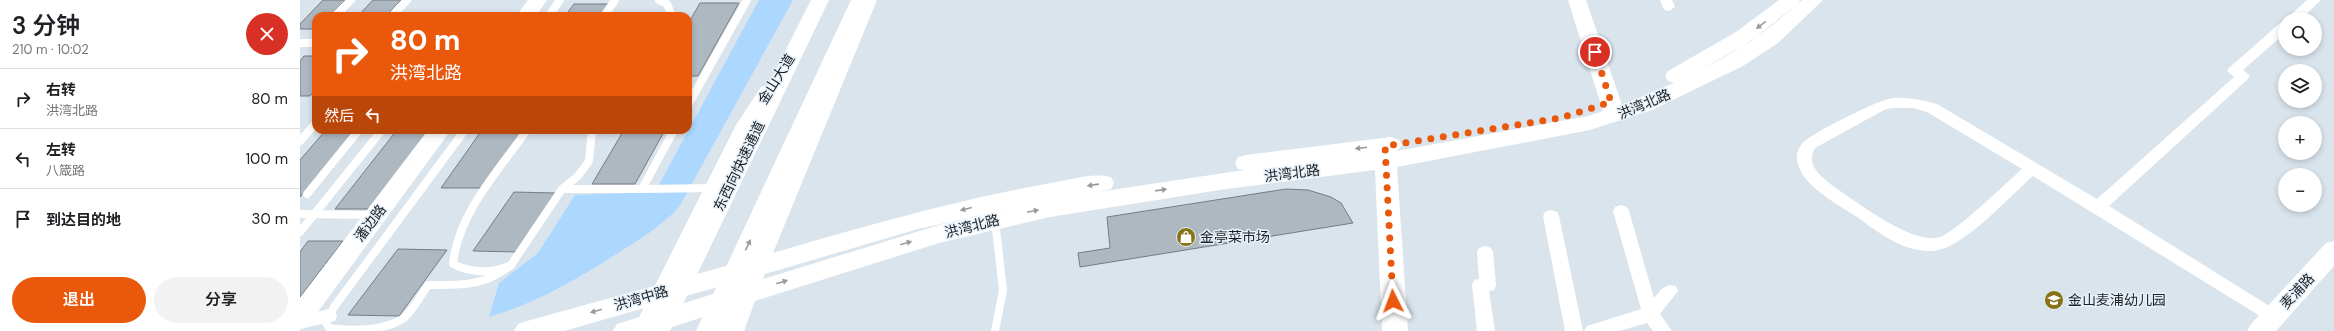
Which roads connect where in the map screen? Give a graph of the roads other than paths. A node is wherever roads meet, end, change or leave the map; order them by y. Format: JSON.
{"nodes":[{"id":1,"x":350,"y":0,"type":"edge"},
{"id":2,"x":407,"y":0,"type":"edge"},
{"id":3,"x":538,"y":0,"type":"edge"},
{"id":4,"x":560,"y":0,"type":"edge"},
{"id":5,"x":615,"y":0,"type":"edge"},
{"id":6,"x":659,"y":0,"type":"edge"},
{"id":7,"x":675,"y":0,"type":"edge"},
{"id":8,"x":747,"y":0,"type":"edge"},
{"id":9,"x":822,"y":0,"type":"edge"},
{"id":10,"x":860,"y":0,"type":"edge"},
{"id":11,"x":868,"y":0,"type":"edge"},
{"id":12,"x":1577,"y":0,"type":"edge"},
{"id":13,"x":1791,"y":0,"type":"edge"},
{"id":14,"x":1814,"y":0,"type":"edge"},
{"id":15,"x":2314,"y":0,"type":"edge"},
{"id":16,"x":667,"y":4,"type":"junction"},
{"id":17,"x":339,"y":12,"type":"edge"},
{"id":18,"x":396,"y":12,"type":"edge"},
{"id":19,"x":529,"y":12,"type":"edge"},
{"id":20,"x":552,"y":12,"type":"edge"},
{"id":21,"x":607,"y":12,"type":"edge"},
{"id":22,"x":670,"y":12,"type":"edge"},
{"id":23,"x":2301,"y":12,"type":"edge"},
{"id":24,"x":2278,"y":32,"type":"edge"},
{"id":25,"x":300,"y":43,"type":"edge"},
{"id":26,"x":312,"y":43,"type":"edge"},
{"id":27,"x":692,"y":98,"type":"edge"},
{"id":28,"x":1613,"y":109,"type":"junction"},
{"id":29,"x":312,"y":128,"type":"edge"},
{"id":30,"x":357,"y":134,"type":"edge"},
{"id":31,"x":379,"y":134,"type":"edge"},
{"id":32,"x":437,"y":134,"type":"edge"},
{"id":33,"x":462,"y":134,"type":"edge"},
{"id":34,"x":523,"y":134,"type":"edge"},
{"id":35,"x":592,"y":134,"type":"edge"},
{"id":36,"x":672,"y":134,"type":"edge"},
{"id":37,"x":300,"y":141,"type":"edge"},
{"id":38,"x":1385,"y":153,"type":"junction"},
{"id":39,"x":2032,"y":168,"type":"junction"},
{"id":40,"x":714,"y":188,"type":"junction"},
{"id":41,"x":562,"y":189,"type":"junction"},
{"id":42,"x":642,"y":189,"type":"junction"},
{"id":43,"x":306,"y":194,"type":"dead end"},
{"id":44,"x":2098,"y":208,"type":"junction"},
{"id":45,"x":994,"y":211,"type":"junction"},
{"id":46,"x":1621,"y":211,"type":"dead end"},
{"id":47,"x":300,"y":214,"type":"edge"},
{"id":48,"x":314,"y":214,"type":"junction"},
{"id":49,"x":375,"y":215,"type":"junction"},
{"id":50,"x":1551,"y":216,"type":"dead end"},
{"id":51,"x":300,"y":232,"type":"edge"},
{"id":52,"x":2334,"y":250,"type":"edge"},
{"id":53,"x":1485,"y":252,"type":"dead end"},
{"id":54,"x":511,"y":265,"type":"junction"},
{"id":55,"x":755,"y":267,"type":"junction"},
{"id":56,"x":664,"y":291,"type":"junction"},
{"id":57,"x":1670,"y":291,"type":"dead end"},
{"id":58,"x":745,"y":294,"type":"junction"},
{"id":59,"x":1650,"y":313,"type":"junction"},
{"id":60,"x":329,"y":316,"type":"junction"},
{"id":61,"x":300,"y":317,"type":"edge"},
{"id":62,"x":300,"y":322,"type":"edge"},
{"id":63,"x":2267,"y":324,"type":"edge"},
{"id":64,"x":644,"y":329,"type":"edge"},
{"id":65,"x":1601,"y":330,"type":"edge"},
{"id":66,"x":527,"y":331,"type":"edge"},
{"id":67,"x":709,"y":331,"type":"edge"},
{"id":68,"x":731,"y":331,"type":"edge"},
{"id":69,"x":995,"y":331,"type":"edge"},
{"id":70,"x":1395,"y":331,"type":"edge"},
{"id":71,"x":1486,"y":331,"type":"edge"},
{"id":72,"x":1574,"y":331,"type":"edge"},
{"id":73,"x":1663,"y":331,"type":"edge"}],
"edges":[{"from":1,"to":17,"type":"lane"},
{"from":2,"to":18,"type":"lane"},
{"from":3,"to":19,"type":"main road"},
{"from":4,"to":20,"type":"lane"},
{"from":5,"to":21,"type":"lane"},
{"from":6,"to":16,"type":"lane"},
{"from":7,"to":16,"type":"lane"},
{"from":8,"to":27,"type":"lane"},
{"from":9,"to":40,"type":"main road","name":"金山大道"},
{"from":9,"to":64,"type":"main road","name":"东西向快速通道"},
{"from":67,"to":10,"type":"main road","one_way":true},
{"from":11,"to":55,"type":"main road"},
{"from":12,"to":28,"type":"main road"},
{"from":13,"to":28,"type":"main road","name":"洪湾北路","one_way":true},
{"from":14,"to":28,"type":"main road","name":"洪湾北路"},
{"from":15,"to":23,"type":"street"},
{"from":16,"to":22,"type":"lane"},
{"from":24,"to":44,"type":"street"},
{"from":25,"to":26,"type":"lane"},
{"from":28,"to":38,"type":"main road","name":"洪湾北路"},
{"from":29,"to":37,"type":"lane"},
{"from":30,"to":43,"type":"lane"},
{"from":31,"to":48,"type":"lane"},
{"from":32,"to":49,"type":"main road","name":"潘边路"},
{"from":33,"to":60,"type":"lane"},
{"from":34,"to":54,"type":"lane"},
{"from":35,"to":41,"type":"lane"},
{"from":36,"to":42,"type":"lane"},
{"from":38,"to":45,"type":"main road","name":"洪湾北路"},
{"from":38,"to":70,"type":"main road"},
{"from":39,"to":39,"type":"street"},
{"from":39,"to":44,"type":"street"},
{"from":40,"to":42,"type":"lane"},
{"from":40,"to":56,"type":"main road","name":"金山大道"},
{"from":41,"to":42,"type":"lane"},
{"from":41,"to":54,"type":"lane"},
{"from":44,"to":63,"type":"street"},
{"from":45,"to":55,"type":"main road","name":"洪湾北路","one_way":true},
{"from":58,"to":45,"type":"main road","name":"洪湾北路","one_way":true},
{"from":45,"to":69,"type":"lane"},
{"from":46,"to":59,"type":"street"},
{"from":47,"to":48,"type":"lane"},
{"from":48,"to":49,"type":"lane"},
{"from":48,"to":51,"type":"lane"},
{"from":49,"to":61,"type":"main road","name":"潘边路"},
{"from":50,"to":72,"type":"street"},
{"from":52,"to":63,"type":"main road","name":"麦浦路"},
{"from":53,"to":71,"type":"street"},
{"from":54,"to":60,"type":"lane"},
{"from":55,"to":56,"type":"main road","name":"洪湾中路"},
{"from":55,"to":58,"type":"main road"},
{"from":56,"to":64,"type":"main road","name":"金山大道"},
{"from":56,"to":66,"type":"main road","name":"洪湾中路","one_way":true},
{"from":57,"to":59,"type":"street"},
{"from":58,"to":64,"type":"main road","name":"洪湾北路"},
{"from":58,"to":68,"type":"main road"},
{"from":59,"to":65,"type":"street"},
{"from":59,"to":73,"type":"street"},
{"from":60,"to":62,"type":"street"}]}
